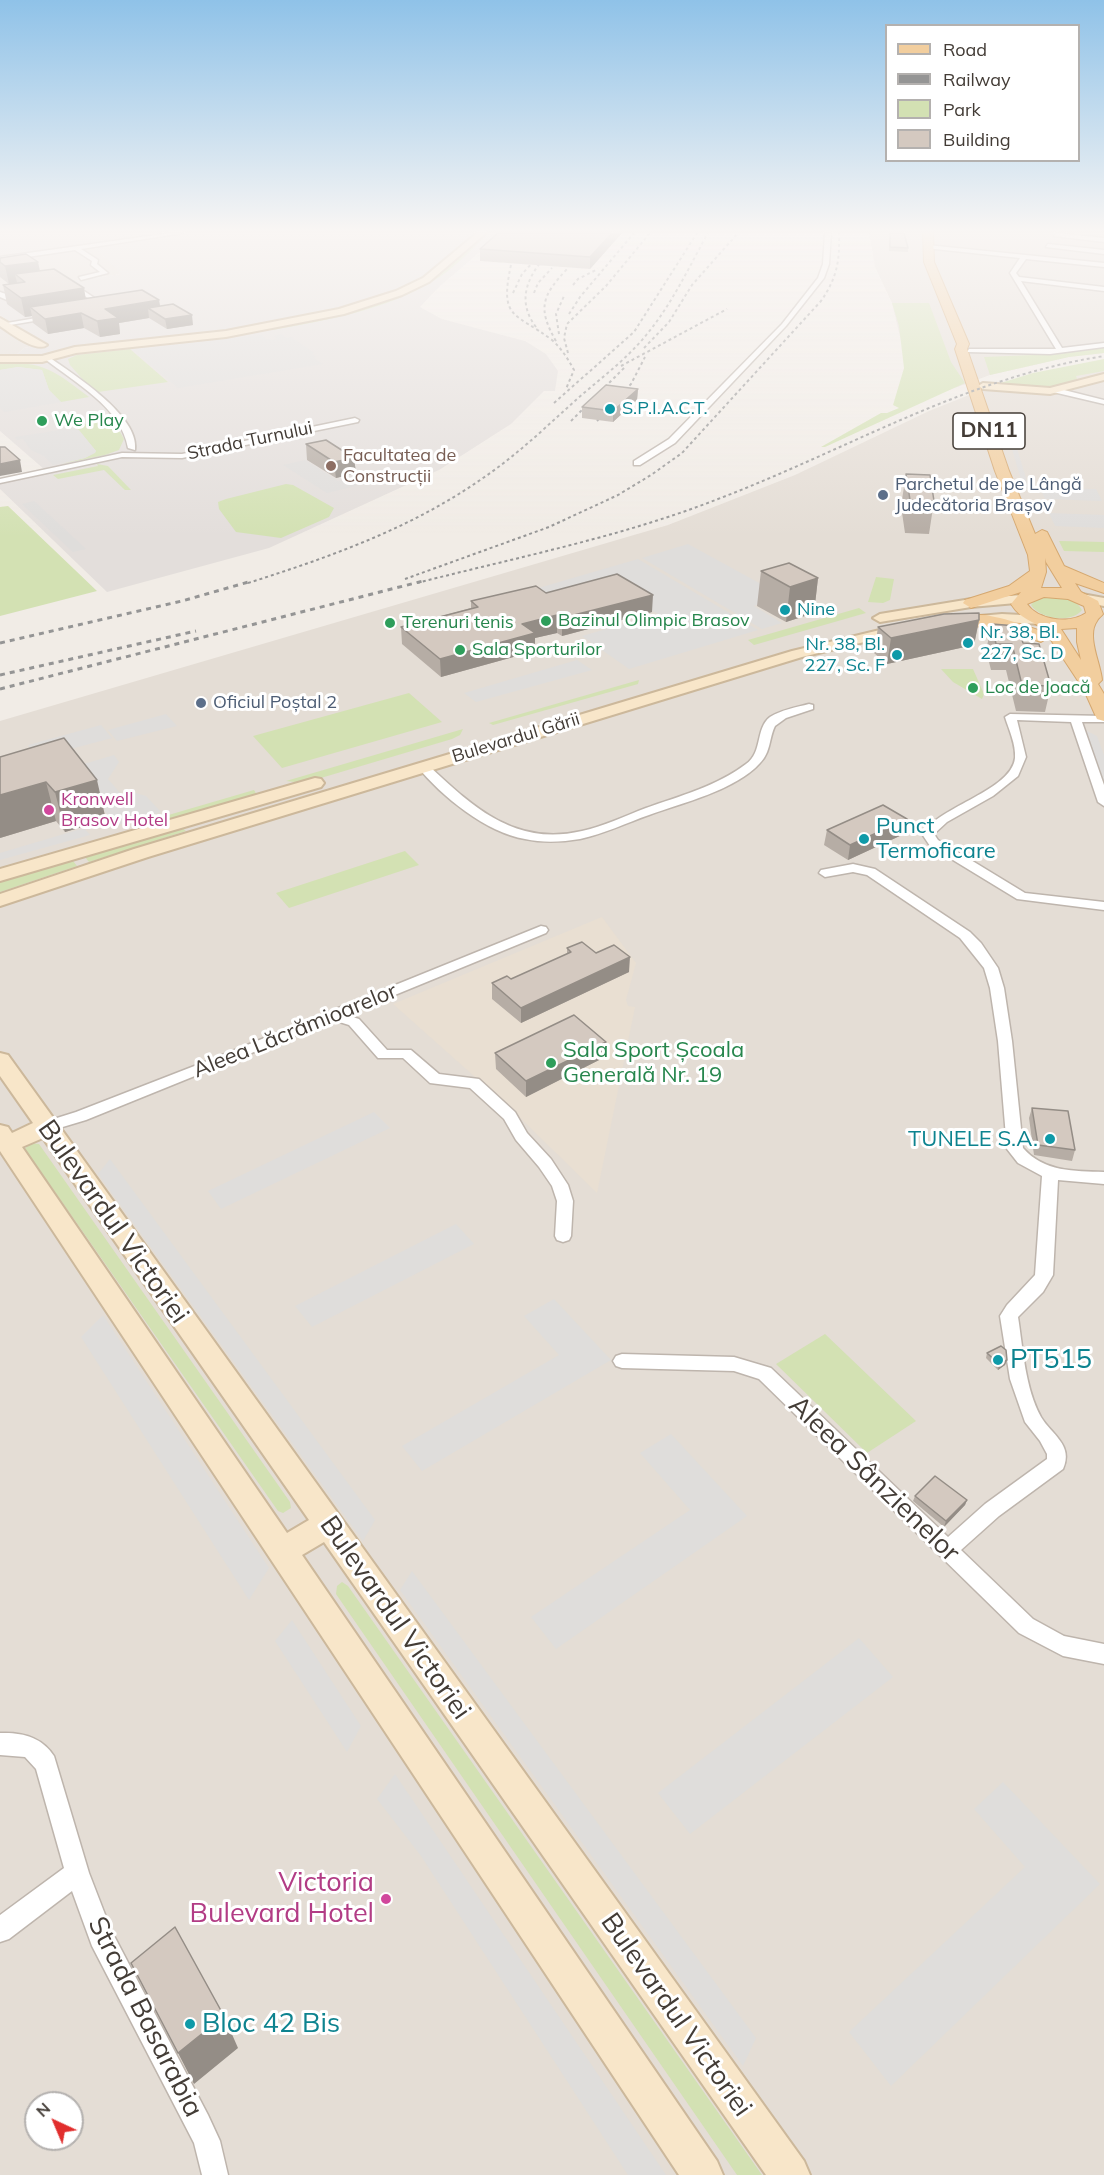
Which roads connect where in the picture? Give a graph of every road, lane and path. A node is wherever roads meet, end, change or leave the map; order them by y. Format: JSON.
{"nodes":[{"id":1,"x":18,"y":334,"type":"edge"},
{"id":2,"x":19,"y":334,"type":"edge"},
{"id":3,"x":187,"y":334,"type":"edge"},
{"id":4,"x":219,"y":334,"type":"edge"},
{"id":5,"x":776,"y":334,"type":"edge"},
{"id":6,"x":961,"y":334,"type":"edge"},
{"id":7,"x":1050,"y":334,"type":"edge"},
{"id":8,"x":42,"y":345,"type":"junction"},
{"id":9,"x":1104,"y":345,"type":"edge"},
{"id":10,"x":966,"y":348,"type":"junction"},
{"id":11,"x":62,"y":349,"type":"junction"},
{"id":12,"x":1060,"y":351,"type":"junction"},
{"id":13,"x":21,"y":352,"type":"junction"},
{"id":14,"x":0,"y":357,"type":"edge"},
{"id":15,"x":47,"y":358,"type":"junction"},
{"id":16,"x":1104,"y":377,"type":"edge"},
{"id":17,"x":983,"y":386,"type":"junction"},
{"id":18,"x":1056,"y":390,"type":"junction"},
{"id":19,"x":1104,"y":402,"type":"edge"},
{"id":20,"x":355,"y":420,"type":"dead end"},
{"id":21,"x":132,"y":448,"type":"junction"},
{"id":22,"x":144,"y":454,"type":"junction"},
{"id":23,"x":122,"y":456,"type":"junction"},
{"id":24,"x":637,"y":463,"type":"dead end"},
{"id":25,"x":0,"y":481,"type":"edge"},
{"id":26,"x":1054,"y":562,"type":"junction"},
{"id":27,"x":1038,"y":571,"type":"junction"},
{"id":28,"x":1104,"y":588,"type":"edge"},
{"id":29,"x":1024,"y":597,"type":"junction"},
{"id":30,"x":1078,"y":597,"type":"junction"},
{"id":31,"x":1104,"y":602,"type":"edge"},
{"id":32,"x":971,"y":603,"type":"junction"},
{"id":33,"x":1095,"y":618,"type":"edge"},
{"id":34,"x":1044,"y":621,"type":"junction"},
{"id":35,"x":954,"y":622,"type":"junction"},
{"id":36,"x":1067,"y":650,"type":"junction"},
{"id":37,"x":1093,"y":689,"type":"junction"},
{"id":38,"x":808,"y":707,"type":"dead end"},
{"id":39,"x":1104,"y":717,"type":"edge"},
{"id":40,"x":1075,"y":718,"type":"junction"},
{"id":41,"x":423,"y":766,"type":"junction"},
{"id":42,"x":1104,"y":802,"type":"edge"},
{"id":43,"x":825,"y":873,"type":"dead end"},
{"id":44,"x":0,"y":875,"type":"edge"},
{"id":45,"x":0,"y":900,"type":"edge"},
{"id":46,"x":1104,"y":906,"type":"edge"},
{"id":47,"x":541,"y":930,"type":"dead end"},
{"id":48,"x":333,"y":1015,"type":"junction"},
{"id":49,"x":0,"y":1060,"type":"edge"},
{"id":50,"x":46,"y":1127,"type":"junction"},
{"id":51,"x":3,"y":1138,"type":"edge"},
{"id":52,"x":1050,"y":1174,"type":"junction"},
{"id":53,"x":1104,"y":1178,"type":"edge"},
{"id":54,"x":563,"y":1236,"type":"dead end"},
{"id":55,"x":622,"y":1361,"type":"dead end"},
{"id":56,"x":328,"y":1524,"type":"junction"},
{"id":57,"x":947,"y":1550,"type":"junction"},
{"id":58,"x":283,"y":1551,"type":"junction"},
{"id":59,"x":1104,"y":1654,"type":"edge"},
{"id":60,"x":5,"y":1744,"type":"edge"},
{"id":61,"x":78,"y":1873,"type":"junction"},
{"id":62,"x":0,"y":1930,"type":"edge"},
{"id":63,"x":215,"y":2175,"type":"edge"},
{"id":64,"x":704,"y":2175,"type":"edge"},
{"id":65,"x":790,"y":2175,"type":"edge"}],
"edges":[{"from":1,"to":13,"type":"main road"},
{"from":2,"to":8,"type":"main road"},
{"from":3,"to":11,"type":"main road"},
{"from":4,"to":11,"type":"main road"},
{"from":5,"to":24,"type":"street"},
{"from":6,"to":10,"type":"main road","number":"DN11"},
{"from":7,"to":12,"type":"street"},
{"from":8,"to":11,"type":"main road"},
{"from":8,"to":13,"type":"main road"},
{"from":9,"to":12,"type":"street"},
{"from":10,"to":12,"type":"street"},
{"from":10,"to":17,"type":"main road","number":"DN11"},
{"from":10,"to":27,"type":"main road","number":"DN11"},
{"from":11,"to":15,"type":"main road"},
{"from":13,"to":14,"type":"main road"},
{"from":13,"to":15,"type":"main road"},
{"from":15,"to":21,"type":"street"},
{"from":16,"to":18,"type":"main road"},
{"from":17,"to":18,"type":"main road"},
{"from":17,"to":26,"type":"main road","number":"DN11"},
{"from":18,"to":19,"type":"street"},
{"from":20,"to":22,"type":"street","name":"Strada Turnului"},
{"from":21,"to":22,"type":"street"},
{"from":21,"to":23,"type":"street"},
{"from":22,"to":23,"type":"street","name":"Strada Turnului"},
{"from":23,"to":25,"type":"street"},
{"from":26,"to":28,"type":"main road"},
{"from":26,"to":30,"type":"main road","number":"DN11"},
{"from":27,"to":29,"type":"main road"},
{"from":27,"to":32,"type":"main road"},
{"from":29,"to":30,"type":"main road"},
{"from":29,"to":32,"type":"main road","name":"Bulevardul Gării"},
{"from":29,"to":34,"type":"main road"},
{"from":30,"to":31,"type":"main road"},
{"from":30,"to":33,"type":"main road"},
{"from":32,"to":44,"type":"main road","name":"Bulevardul Gării"},
{"from":33,"to":34,"type":"main road"},
{"from":33,"to":37,"type":"main road"},
{"from":34,"to":35,"type":"main road","name":"Bulevardul Gării"},
{"from":34,"to":36,"type":"main road"},
{"from":35,"to":36,"type":"main road"},
{"from":35,"to":41,"type":"main road","name":"Bulevardul Gării"},
{"from":36,"to":37,"type":"main road"},
{"from":37,"to":39,"type":"main road"},
{"from":38,"to":41,"type":"street"},
{"from":39,"to":40,"type":"street"},
{"from":40,"to":42,"type":"street"},
{"from":40,"to":46,"type":"street"},
{"from":41,"to":45,"type":"main road","name":"Bulevardul Gării"},
{"from":43,"to":52,"type":"street"},
{"from":47,"to":48,"type":"street","name":"Aleea Lăcrămioarelor"},
{"from":48,"to":50,"type":"street","name":"Aleea Lăcrămioarelor"},
{"from":48,"to":54,"type":"street"},
{"from":49,"to":50,"type":"main road","name":"Bulevardul Victoriei"},
{"from":50,"to":51,"type":"main road"},
{"from":50,"to":56,"type":"main road","name":"Bulevardul Victoriei"},
{"from":51,"to":58,"type":"main road","name":"Bulevardul Victoriei"},
{"from":52,"to":53,"type":"street"},
{"from":52,"to":57,"type":"street"},
{"from":55,"to":57,"type":"street","name":"Aleea Sânzienelor"},
{"from":56,"to":58,"type":"main road"},
{"from":56,"to":65,"type":"main road","name":"Bulevardul Victoriei"},
{"from":57,"to":59,"type":"street","name":"Aleea Sânzienelor"},
{"from":58,"to":64,"type":"main road","name":"Bulevardul Victoriei"},
{"from":60,"to":61,"type":"street","name":"Strada Basarabia"},
{"from":61,"to":62,"type":"street"},
{"from":61,"to":63,"type":"street","name":"Strada Basarabia"}]}
